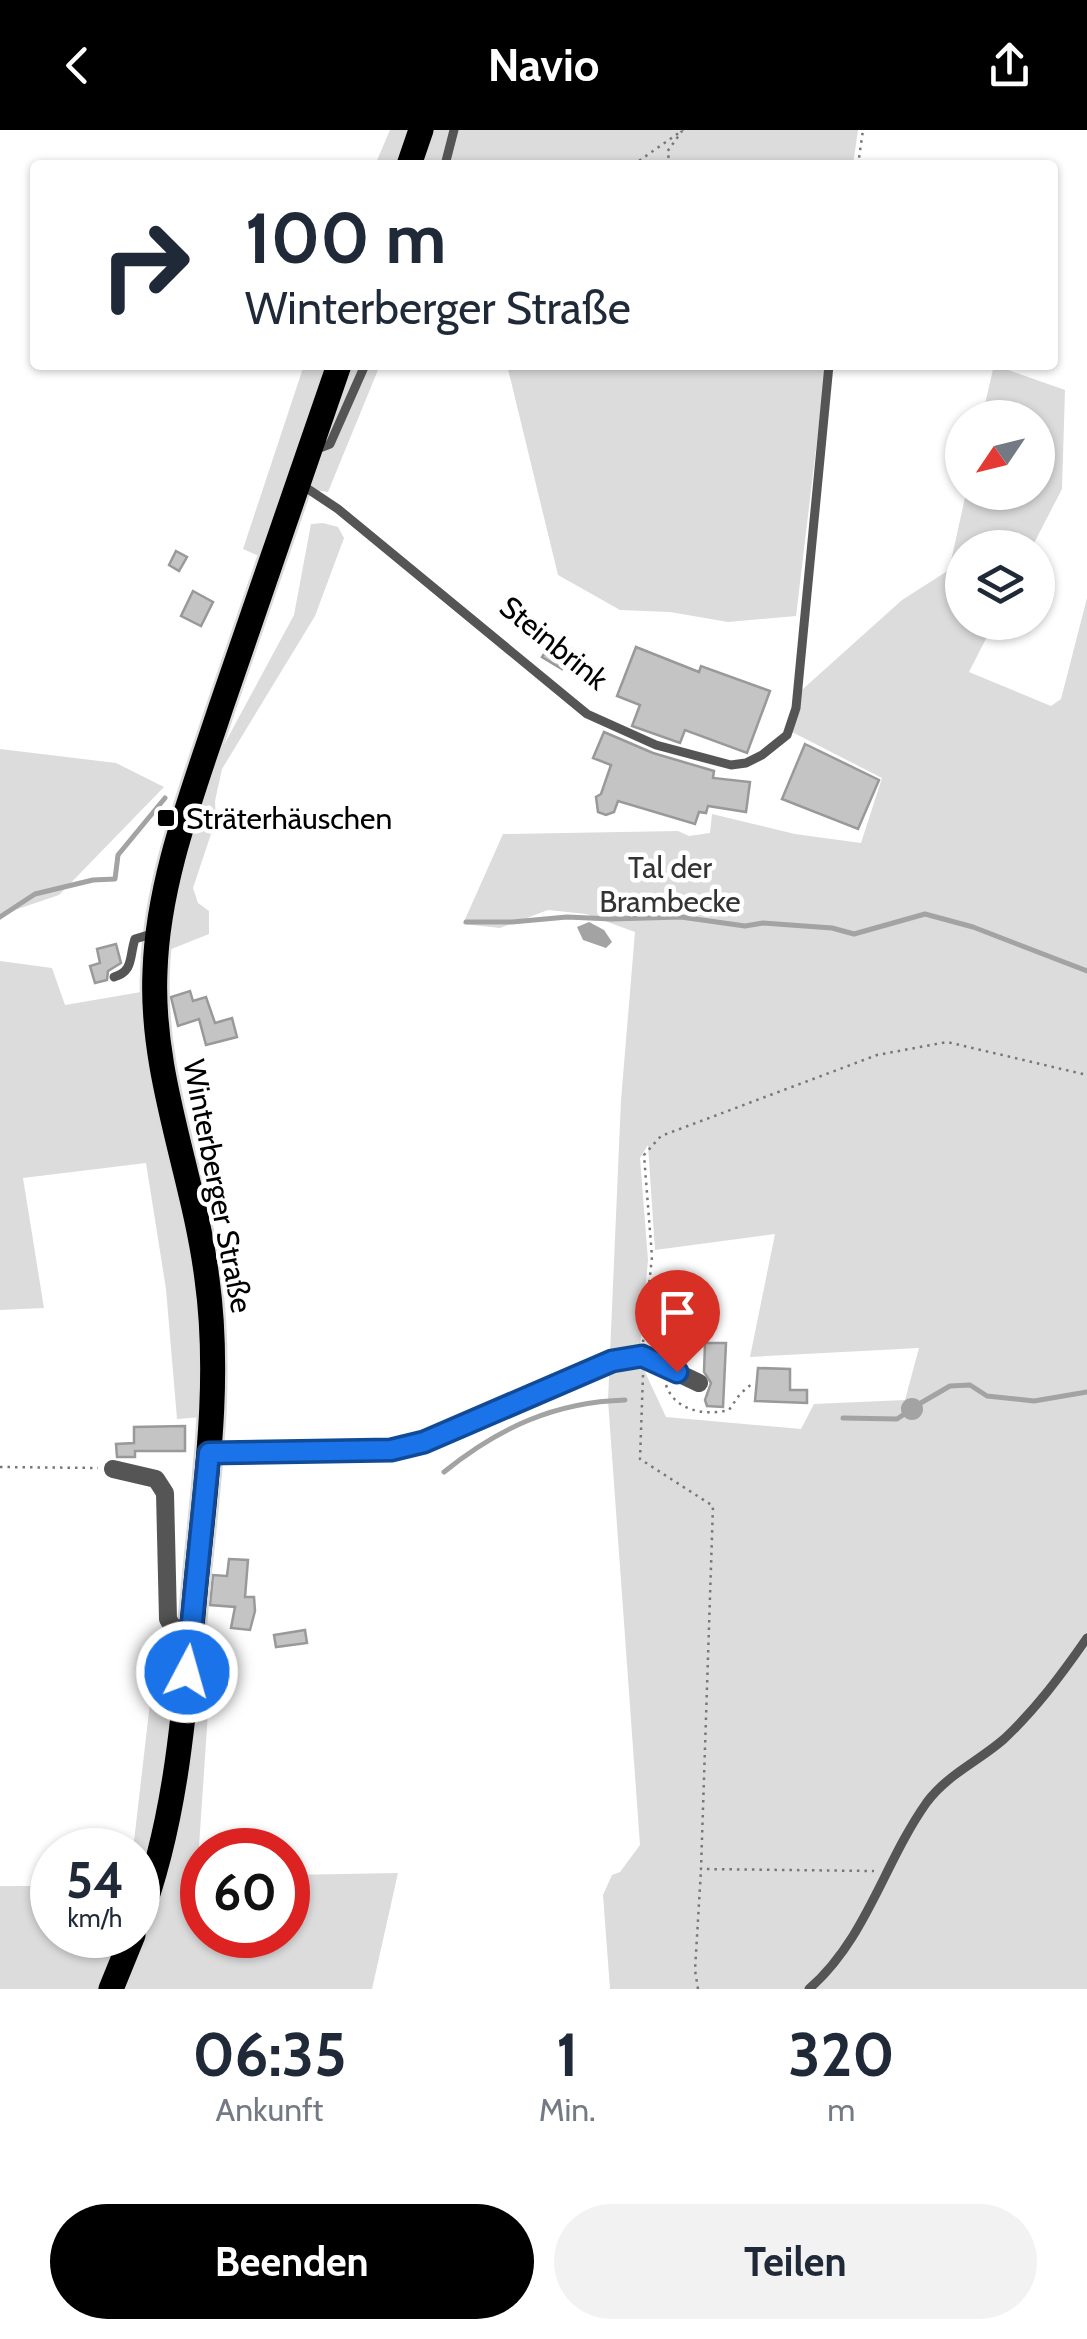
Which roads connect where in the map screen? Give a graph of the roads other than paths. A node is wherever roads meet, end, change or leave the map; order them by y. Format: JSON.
{"nodes":[{"id":1,"x":422,"y":130,"type":"edge"},
{"id":2,"x":454,"y":130,"type":"edge"},
{"id":3,"x":411,"y":160,"type":"edge"},
{"id":4,"x":446,"y":160,"type":"edge"},
{"id":5,"x":337,"y":370,"type":"edge"},
{"id":6,"x":363,"y":370,"type":"edge"},
{"id":7,"x":829,"y":370,"type":"edge"},
{"id":8,"x":309,"y":452,"type":"junction"},
{"id":9,"x":298,"y":482,"type":"junction"},
{"id":10,"x":157,"y":932,"type":"junction"},
{"id":11,"x":114,"y":977,"type":"dead end"},
{"id":12,"x":699,"y":1383,"type":"dead end"},
{"id":13,"x":209,"y":1453,"type":"junction"},
{"id":14,"x":114,"y":1469,"type":"road end"},
{"id":15,"x":191,"y":1634,"type":"junction"},
{"id":16,"x":1087,"y":1638,"type":"edge"},
{"id":17,"x":160,"y":1851,"type":"edge"},
{"id":18,"x":123,"y":1958,"type":"edge"},
{"id":19,"x":111,"y":1989,"type":"edge"},
{"id":20,"x":809,"y":1989,"type":"edge"}],
"edges":[{"from":1,"to":3,"type":"main road"},
{"from":2,"to":4,"type":"lane"},
{"from":5,"to":8,"type":"main road"},
{"from":6,"to":8,"type":"lane"},
{"from":7,"to":9,"type":"lane","name":"Steinbrink"},
{"from":8,"to":9,"type":"main road"},
{"from":9,"to":10,"type":"main road","name":"Winterberger Straße"},
{"from":10,"to":11,"type":"lane","name":"Winterberger Straße"},
{"from":10,"to":13,"type":"main road","name":"Winterberger Straße"},
{"from":12,"to":13,"type":"street"},
{"from":13,"to":15,"type":"main road","name":"Winterberger Straße"},
{"from":14,"to":15,"type":"street"},
{"from":15,"to":17,"type":"main road","name":"Winterberger Straße"},
{"from":16,"to":20,"type":"lane"},
{"from":18,"to":19,"type":"main road"}]}
